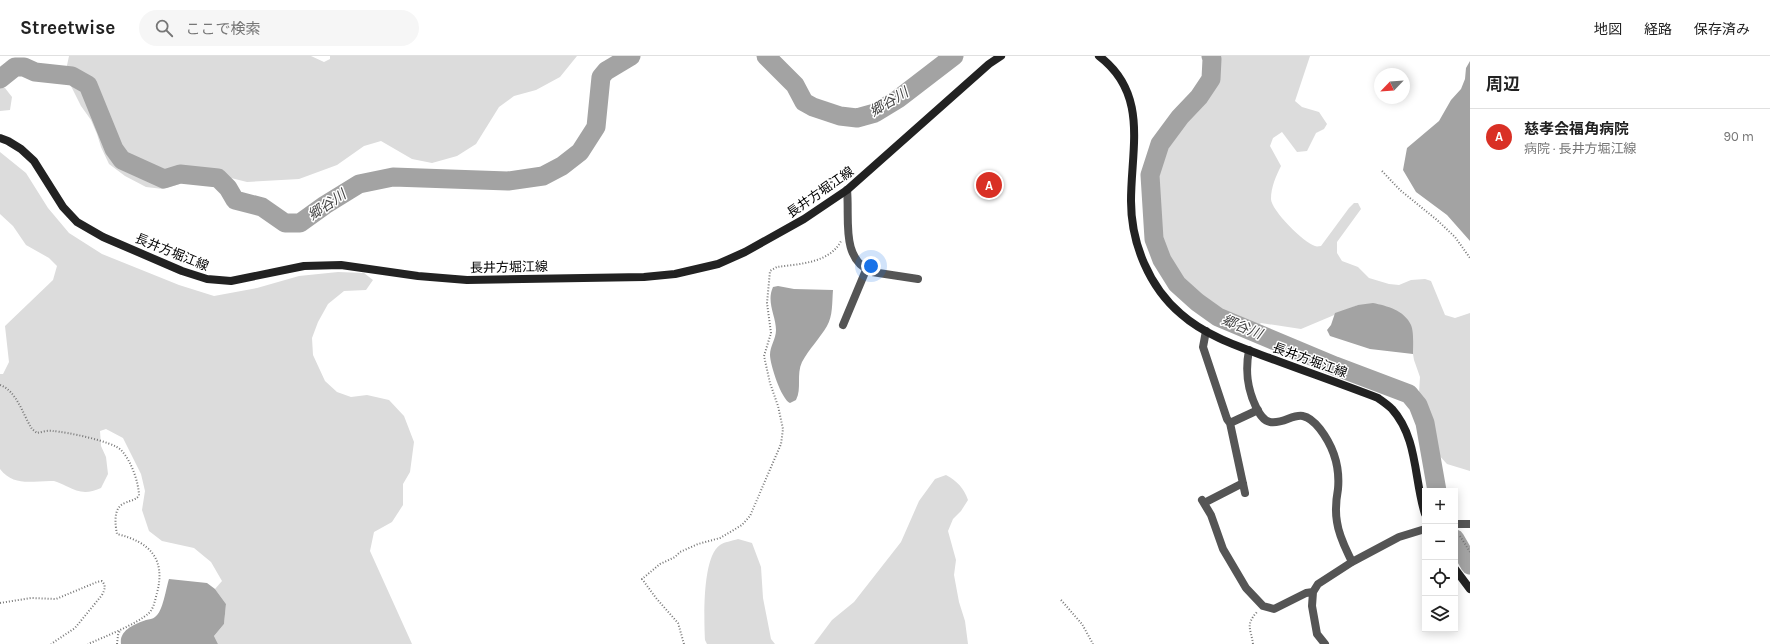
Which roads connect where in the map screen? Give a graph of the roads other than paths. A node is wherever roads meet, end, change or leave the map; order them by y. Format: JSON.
{"nodes":[{"id":1,"x":1001,"y":56,"type":"edge"},
{"id":2,"x":1099,"y":56,"type":"edge"},
{"id":3,"x":0,"y":138,"type":"edge"},
{"id":4,"x":847,"y":190,"type":"junction"},
{"id":5,"x":866,"y":270,"type":"junction"},
{"id":6,"x":918,"y":279,"type":"dead end"},
{"id":7,"x":844,"y":325,"type":"dead end"},
{"id":8,"x":1206,"y":331,"type":"junction"},
{"id":9,"x":1249,"y":350,"type":"junction"},
{"id":10,"x":1258,"y":410,"type":"junction"},
{"id":11,"x":1230,"y":423,"type":"junction"},
{"id":12,"x":1243,"y":483,"type":"junction"},
{"id":13,"x":1245,"y":493,"type":"dead end"},
{"id":14,"x":1422,"y":499,"type":"edge"},
{"id":15,"x":1458,"y":524,"type":"edge"},
{"id":16,"x":1470,"y":524,"type":"edge"},
{"id":17,"x":1422,"y":530,"type":"edge"},
{"id":18,"x":1352,"y":562,"type":"junction"},
{"id":19,"x":1458,"y":574,"type":"edge"},
{"id":20,"x":1470,"y":589,"type":"edge"},
{"id":21,"x":1314,"y":592,"type":"junction"},
{"id":22,"x":1325,"y":644,"type":"edge"}],
"edges":[{"from":1,"to":4,"type":"main road","name":"長井方堀江線"},
{"from":2,"to":8,"type":"main road","name":"長井方堀江線"},
{"from":3,"to":4,"type":"main road","name":"長井方堀江線"},
{"from":4,"to":5,"type":"street"},
{"from":5,"to":6,"type":"street"},
{"from":5,"to":7,"type":"street"},
{"from":8,"to":9,"type":"main road","name":"長井方堀江線"},
{"from":8,"to":11,"type":"street"},
{"from":9,"to":10,"type":"street"},
{"from":9,"to":14,"type":"main road","name":"長井方堀江線"},
{"from":10,"to":11,"type":"street"},
{"from":10,"to":18,"type":"street"},
{"from":11,"to":12,"type":"street"},
{"from":12,"to":13,"type":"street"},
{"from":12,"to":21,"type":"street"},
{"from":15,"to":16,"type":"street"},
{"from":17,"to":18,"type":"street"},
{"from":18,"to":21,"type":"street"},
{"from":19,"to":20,"type":"main road"},
{"from":21,"to":22,"type":"street"}]}
